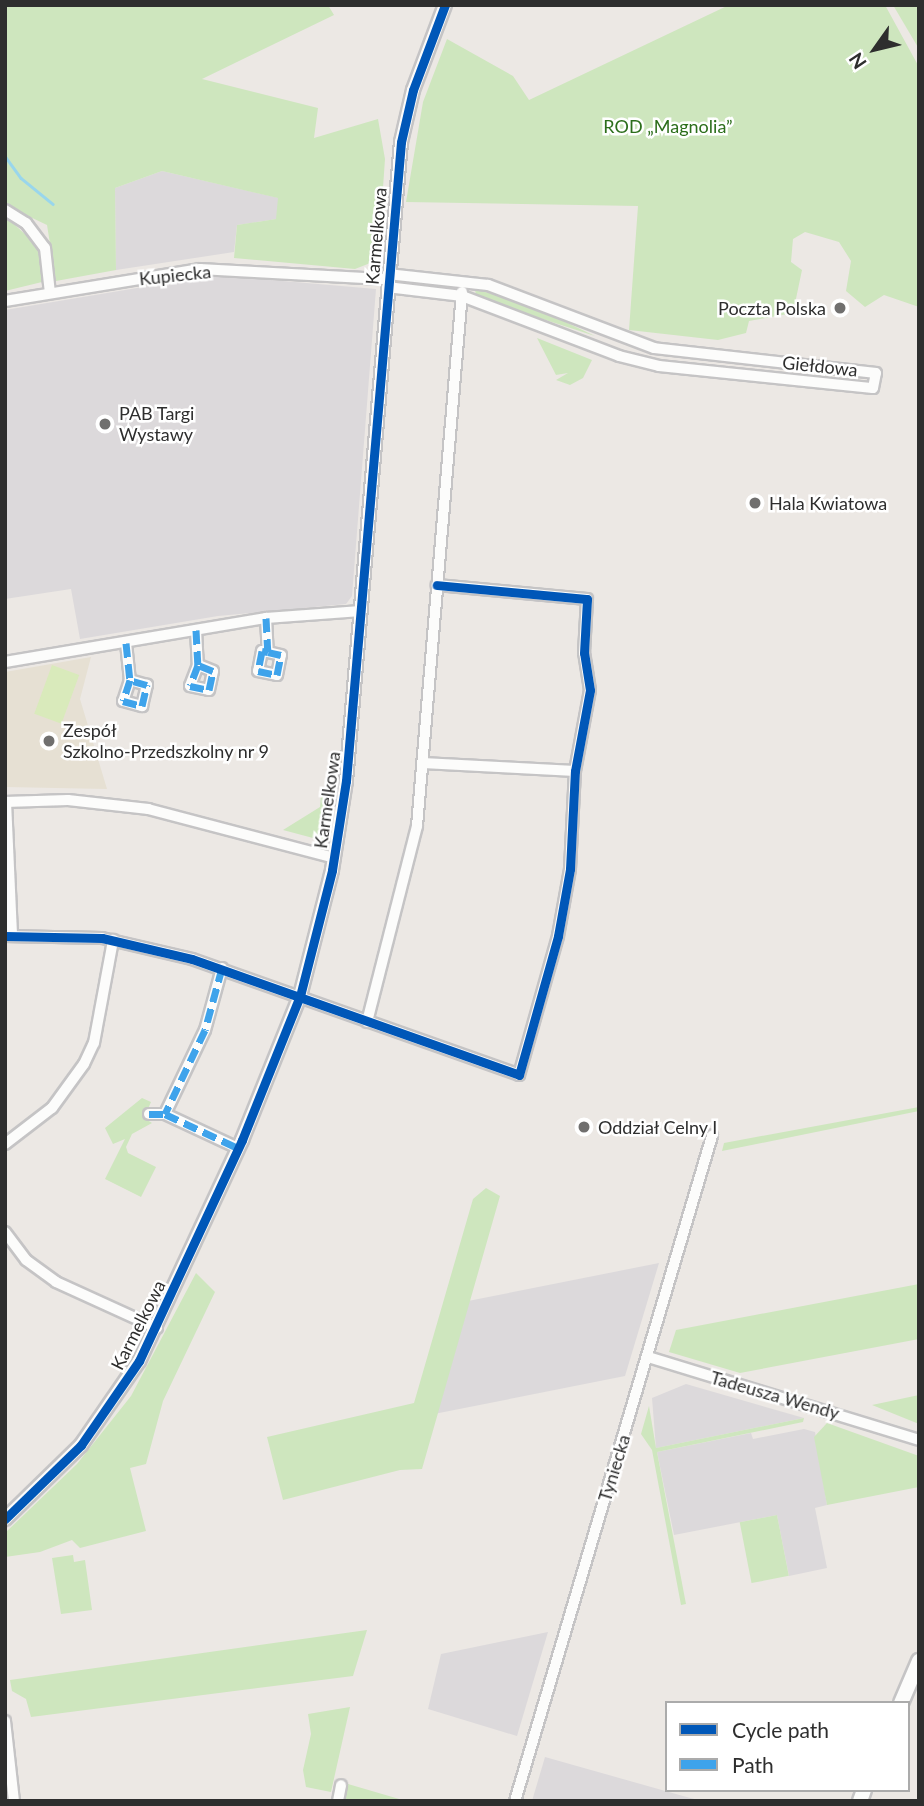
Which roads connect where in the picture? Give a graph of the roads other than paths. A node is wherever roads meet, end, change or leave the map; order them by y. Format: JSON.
{"nodes":[{"id":1,"x":445,"y":5,"type":"edge"},
{"id":2,"x":5,"y":210,"type":"edge"},
{"id":3,"x":387,"y":280,"type":"junction"},
{"id":4,"x":462,"y":282,"type":"junction"},
{"id":5,"x":50,"y":293,"type":"junction"},
{"id":6,"x":462,"y":296,"type":"junction"},
{"id":7,"x":5,"y":301,"type":"edge"},
{"id":8,"x":609,"y":333,"type":"junction"},
{"id":9,"x":601,"y":349,"type":"junction"},
{"id":10,"x":743,"y":359,"type":"junction"},
{"id":11,"x":777,"y":362,"type":"junction"},
{"id":12,"x":741,"y":374,"type":"junction"},
{"id":13,"x":775,"y":378,"type":"junction"},
{"id":14,"x":437,"y":585,"type":"junction"},
{"id":15,"x":361,"y":611,"type":"junction"},
{"id":16,"x":266,"y":618,"type":"junction"},
{"id":17,"x":196,"y":630,"type":"junction"},
{"id":18,"x":125,"y":643,"type":"junction"},
{"id":19,"x":268,"y":652,"type":"dead end"},
{"id":20,"x":5,"y":662,"type":"edge"},
{"id":21,"x":198,"y":665,"type":"dead end"},
{"id":22,"x":130,"y":680,"type":"dead end"},
{"id":23,"x":423,"y":763,"type":"junction"},
{"id":24,"x":575,"y":771,"type":"junction"},
{"id":25,"x":6,"y":802,"type":"edge"},
{"id":26,"x":335,"y":858,"type":"junction"},
{"id":27,"x":9,"y":935,"type":"edge"},
{"id":28,"x":113,"y":940,"type":"junction"},
{"id":29,"x":222,"y":968,"type":"junction"},
{"id":30,"x":300,"y":996,"type":"junction"},
{"id":31,"x":368,"y":1021,"type":"junction"},
{"id":32,"x":149,"y":1114,"type":"dead end"},
{"id":33,"x":165,"y":1114,"type":"junction"},
{"id":34,"x":712,"y":1136,"type":"dead end"},
{"id":35,"x":5,"y":1144,"type":"edge"},
{"id":36,"x":238,"y":1148,"type":"junction"},
{"id":37,"x":5,"y":1232,"type":"edge"},
{"id":38,"x":157,"y":1328,"type":"junction"},
{"id":39,"x":648,"y":1357,"type":"junction"},
{"id":40,"x":919,"y":1442,"type":"edge"},
{"id":41,"x":5,"y":1519,"type":"edge"},
{"id":42,"x":919,"y":1661,"type":"edge"},
{"id":43,"x":902,"y":1701,"type":"edge"},
{"id":44,"x":5,"y":1721,"type":"edge"},
{"id":45,"x":341,"y":1785,"type":"dead end"},
{"id":46,"x":14,"y":1801,"type":"edge"},
{"id":47,"x":338,"y":1801,"type":"edge"},
{"id":48,"x":515,"y":1801,"type":"edge"}],
"edges":[{"from":1,"to":3,"type":"street","name":"Karmelkowa"},
{"from":2,"to":5,"type":"street"},
{"from":3,"to":4,"type":"street","name":"Giełdowa"},
{"from":3,"to":5,"type":"street","name":"Kupiecka"},
{"from":3,"to":6,"type":"street","name":"Giełdowa"},
{"from":3,"to":15,"type":"street","name":"Karmelkowa"},
{"from":4,"to":6,"type":"street"},
{"from":4,"to":8,"type":"street","name":"Giełdowa"},
{"from":5,"to":7,"type":"street","name":"Kupiecka"},
{"from":6,"to":9,"type":"street","name":"Giełdowa"},
{"from":6,"to":14,"type":"street"},
{"from":8,"to":9,"type":"street"},
{"from":8,"to":10,"type":"street","name":"Giełdowa"},
{"from":9,"to":12,"type":"street","name":"Giełdowa"},
{"from":10,"to":11,"type":"street","name":"Giełdowa"},
{"from":10,"to":12,"type":"street"},
{"from":11,"to":13,"type":"street"},
{"from":11,"to":13,"type":"street","name":"Giełdowa"},
{"from":12,"to":13,"type":"street","name":"Giełdowa"},
{"from":14,"to":23,"type":"street"},
{"from":14,"to":24,"type":"street"},
{"from":15,"to":16,"type":"street"},
{"from":15,"to":26,"type":"street","name":"Karmelkowa"},
{"from":16,"to":17,"type":"street"},
{"from":16,"to":19,"type":"street"},
{"from":17,"to":18,"type":"street"},
{"from":17,"to":21,"type":"street"},
{"from":18,"to":20,"type":"street"},
{"from":18,"to":22,"type":"street"},
{"from":23,"to":24,"type":"street"},
{"from":23,"to":31,"type":"street"},
{"from":24,"to":31,"type":"street"},
{"from":25,"to":26,"type":"street"},
{"from":25,"to":27,"type":"street"},
{"from":26,"to":30,"type":"street","name":"Karmelkowa"},
{"from":27,"to":28,"type":"street"},
{"from":28,"to":29,"type":"street"},
{"from":28,"to":35,"type":"street"},
{"from":29,"to":30,"type":"street"},
{"from":29,"to":33,"type":"street"},
{"from":30,"to":31,"type":"street"},
{"from":30,"to":36,"type":"street","name":"Karmelkowa"},
{"from":32,"to":33,"type":"street"},
{"from":33,"to":36,"type":"street"},
{"from":34,"to":39,"type":"street","name":"Tyniecka"},
{"from":36,"to":38,"type":"street","name":"Karmelkowa"},
{"from":37,"to":38,"type":"street"},
{"from":38,"to":41,"type":"street","name":"Karmelkowa"},
{"from":39,"to":40,"type":"street","name":"Tadeusza Wendy"},
{"from":39,"to":48,"type":"street","name":"Tyniecka"},
{"from":42,"to":43,"type":"main road"},
{"from":44,"to":46,"type":"street"},
{"from":45,"to":47,"type":"street"}]}
